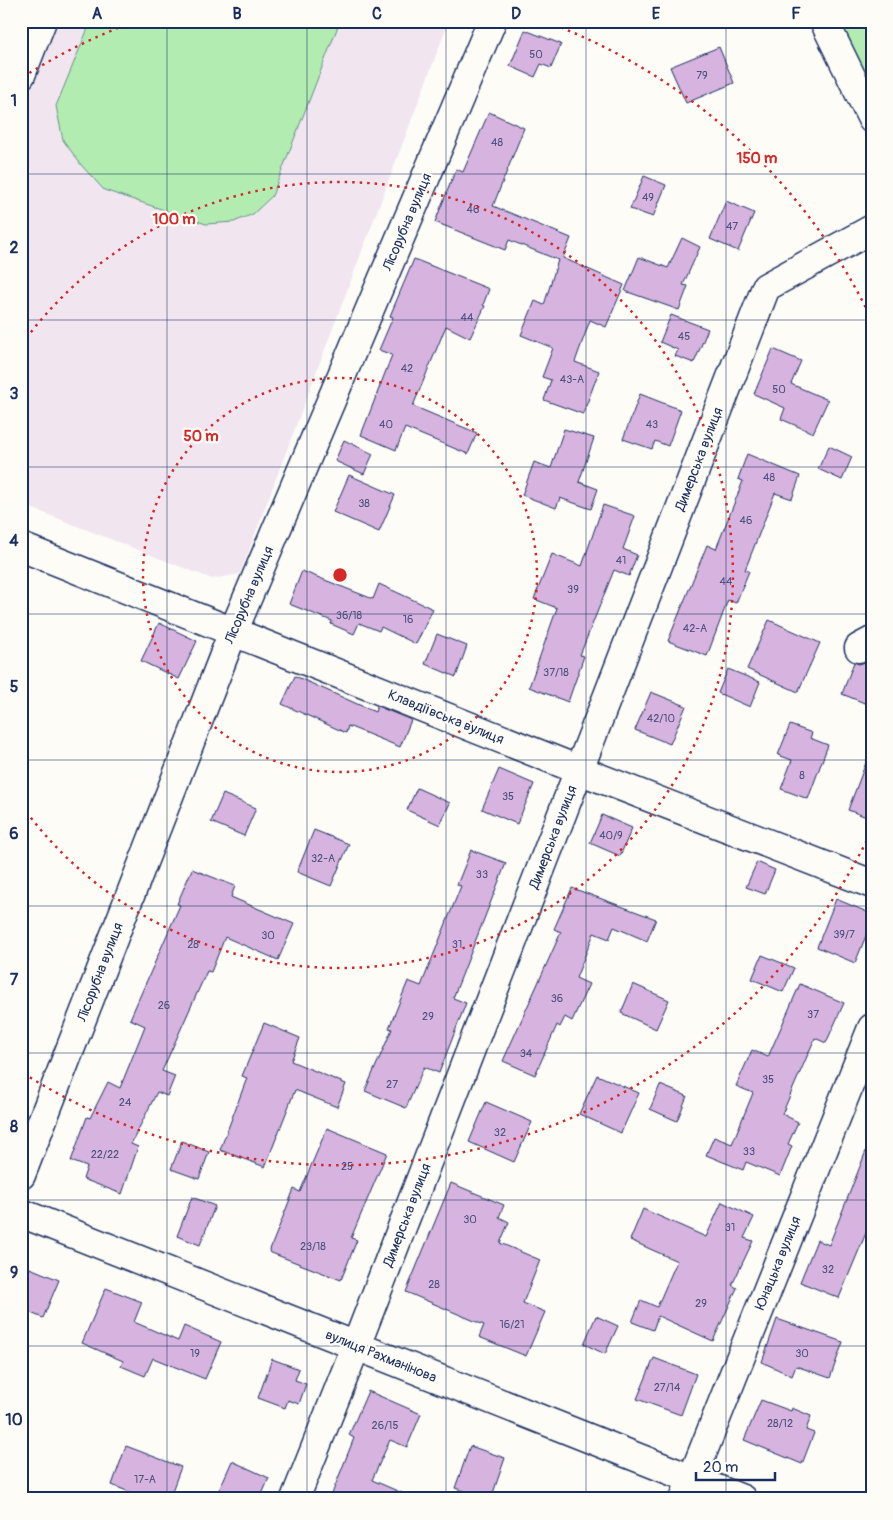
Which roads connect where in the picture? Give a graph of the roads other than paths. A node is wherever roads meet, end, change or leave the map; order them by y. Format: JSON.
{"nodes":[{"id":1,"x":42,"y":21,"type":"edge"},
{"id":2,"x":492,"y":21,"type":"edge"},
{"id":3,"x":824,"y":21,"type":"edge"},
{"id":4,"x":21,"y":75,"type":"edge"},
{"id":5,"x":872,"y":119,"type":"edge"},
{"id":6,"x":872,"y":229,"type":"edge"},
{"id":7,"x":21,"y":547,"type":"edge"},
{"id":8,"x":233,"y":632,"type":"junction"},
{"id":9,"x":579,"y":770,"type":"junction"},
{"id":10,"x":872,"y":884,"type":"edge"},
{"id":11,"x":872,"y":1028,"type":"edge"},
{"id":12,"x":21,"y":1175,"type":"edge"},
{"id":13,"x":21,"y":1213,"type":"edge"},
{"id":14,"x":356,"y":1346,"type":"junction"},
{"id":15,"x":688,"y":1489,"type":"edge"},
{"id":16,"x":295,"y":1499,"type":"edge"},
{"id":17,"x":742,"y":1499,"type":"edge"}],
"edges":[{"from":1,"to":4,"type":"street"},
{"from":2,"to":8,"type":"street","name":"Лісорубна вулиця"},
{"from":3,"to":5,"type":"street"},
{"from":6,"to":9,"type":"street","name":"Димерська вулиця"},
{"from":7,"to":8,"type":"street","name":"Клавдіївська вулиця"},
{"from":8,"to":9,"type":"street","name":"Клавдіївська вулиця"},
{"from":8,"to":12,"type":"street","name":"Лісорубна вулиця"},
{"from":9,"to":10,"type":"street","name":"Клавдіївська вулиця"},
{"from":9,"to":14,"type":"street","name":"Димерська вулиця"},
{"from":11,"to":15,"type":"street","name":"Юнацька вулиця"},
{"from":13,"to":14,"type":"street","name":"вулиця Рахманінова"},
{"from":14,"to":15,"type":"street","name":"вулиця Рахманінова"},
{"from":14,"to":16,"type":"street","name":"Димерська вулиця"},
{"from":15,"to":17,"type":"street","name":"вулиця Рахманінова"}]}
